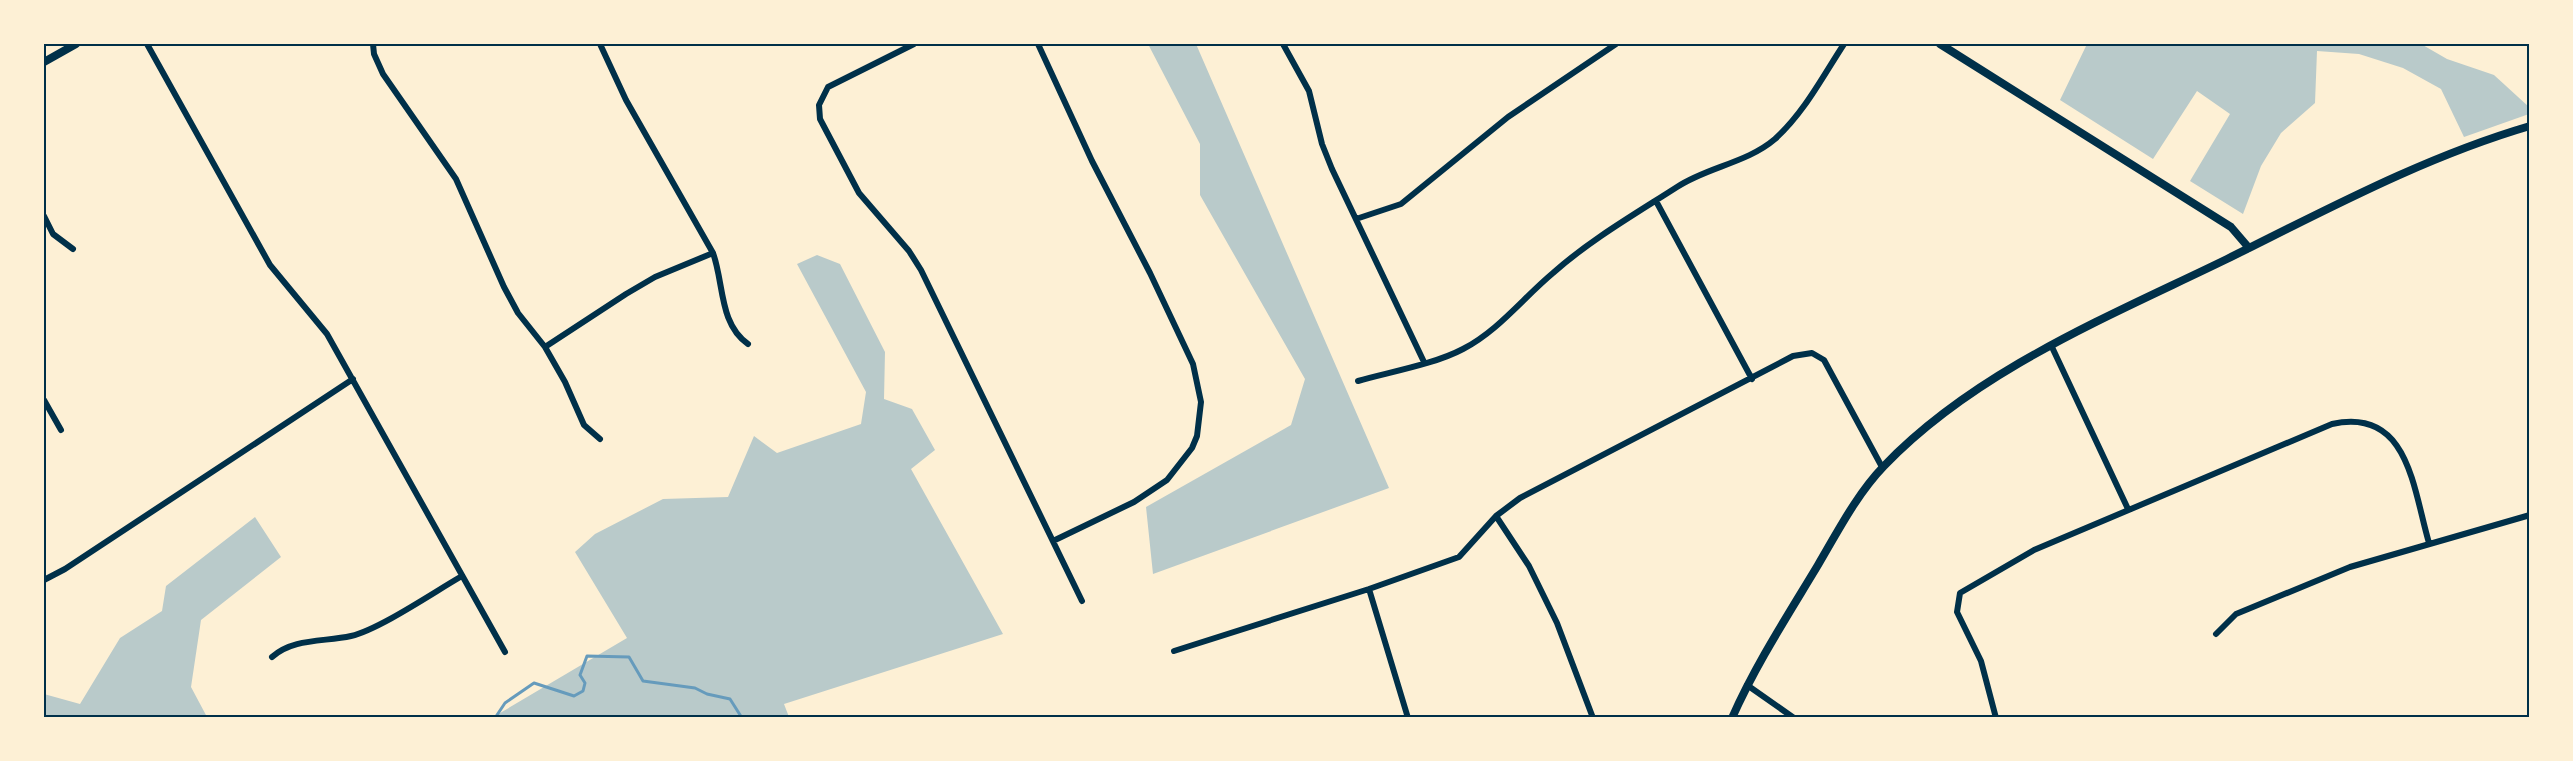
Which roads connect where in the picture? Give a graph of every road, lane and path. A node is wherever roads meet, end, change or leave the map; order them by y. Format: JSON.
{"nodes":[{"id":1,"x":76,"y":44,"type":"edge"},
{"id":2,"x":147,"y":44,"type":"edge"},
{"id":3,"x":373,"y":44,"type":"edge"},
{"id":4,"x":600,"y":44,"type":"edge"},
{"id":5,"x":914,"y":44,"type":"edge"},
{"id":6,"x":1038,"y":44,"type":"edge"},
{"id":7,"x":1283,"y":44,"type":"edge"},
{"id":8,"x":1616,"y":44,"type":"edge"},
{"id":9,"x":1844,"y":44,"type":"edge"},
{"id":10,"x":1940,"y":44,"type":"edge"},
{"id":11,"x":44,"y":62,"type":"edge"},
{"id":12,"x":2529,"y":126,"type":"edge"},
{"id":13,"x":1656,"y":201,"type":"junction"},
{"id":14,"x":44,"y":216,"type":"edge"},
{"id":15,"x":1356,"y":219,"type":"junction"},
{"id":16,"x":2249,"y":248,"type":"junction"},
{"id":17,"x":73,"y":249,"type":"dead end"},
{"id":18,"x":713,"y":253,"type":"junction"},
{"id":19,"x":748,"y":344,"type":"dead end"},
{"id":20,"x":2051,"y":345,"type":"junction"},
{"id":21,"x":544,"y":347,"type":"junction"},
{"id":22,"x":1424,"y":362,"type":"junction"},
{"id":23,"x":353,"y":379,"type":"junction"},
{"id":24,"x":1752,"y":379,"type":"junction"},
{"id":25,"x":1358,"y":381,"type":"dead end"},
{"id":26,"x":44,"y":400,"type":"edge"},
{"id":27,"x":61,"y":430,"type":"dead end"},
{"id":28,"x":600,"y":439,"type":"dead end"},
{"id":29,"x":1882,"y":467,"type":"junction"},
{"id":30,"x":2128,"y":508,"type":"junction"},
{"id":31,"x":2529,"y":514,"type":"edge"},
{"id":32,"x":1496,"y":516,"type":"junction"},
{"id":33,"x":1053,"y":541,"type":"junction"},
{"id":34,"x":2429,"y":543,"type":"junction"},
{"id":35,"x":462,"y":576,"type":"junction"},
{"id":36,"x":44,"y":580,"type":"edge"},
{"id":37,"x":1369,"y":589,"type":"junction"},
{"id":38,"x":1082,"y":601,"type":"dead end"},
{"id":39,"x":2216,"y":634,"type":"dead end"},
{"id":40,"x":1174,"y":651,"type":"dead end"},
{"id":41,"x":505,"y":652,"type":"dead end"},
{"id":42,"x":272,"y":657,"type":"dead end"},
{"id":43,"x":1747,"y":685,"type":"junction"},
{"id":44,"x":1408,"y":717,"type":"edge"},
{"id":45,"x":1593,"y":717,"type":"edge"},
{"id":46,"x":1732,"y":717,"type":"edge"},
{"id":47,"x":1794,"y":717,"type":"edge"},
{"id":48,"x":1996,"y":717,"type":"edge"}],
"edges":[{"from":1,"to":11,"type":"main road"},
{"from":2,"to":23,"type":"street"},
{"from":3,"to":21,"type":"street"},
{"from":4,"to":18,"type":"street"},
{"from":5,"to":33,"type":"street"},
{"from":6,"to":33,"type":"street"},
{"from":7,"to":15,"type":"street"},
{"from":8,"to":15,"type":"street"},
{"from":9,"to":13,"type":"street"},
{"from":10,"to":16,"type":"street"},
{"from":12,"to":16,"type":"street"},
{"from":13,"to":22,"type":"street"},
{"from":13,"to":24,"type":"street"},
{"from":14,"to":17,"type":"street"},
{"from":15,"to":22,"type":"street"},
{"from":16,"to":20,"type":"street"},
{"from":18,"to":19,"type":"street"},
{"from":18,"to":21,"type":"street"},
{"from":20,"to":29,"type":"street"},
{"from":20,"to":30,"type":"street"},
{"from":21,"to":28,"type":"street"},
{"from":22,"to":25,"type":"street"},
{"from":23,"to":35,"type":"street"},
{"from":23,"to":36,"type":"street"},
{"from":24,"to":29,"type":"street"},
{"from":24,"to":32,"type":"street"},
{"from":26,"to":27,"type":"street"},
{"from":29,"to":43,"type":"street"},
{"from":30,"to":34,"type":"street"},
{"from":30,"to":48,"type":"street"},
{"from":31,"to":34,"type":"street"},
{"from":32,"to":37,"type":"street"},
{"from":32,"to":45,"type":"street"},
{"from":33,"to":38,"type":"street"},
{"from":34,"to":39,"type":"street"},
{"from":35,"to":41,"type":"street"},
{"from":35,"to":42,"type":"street"},
{"from":37,"to":40,"type":"street"},
{"from":37,"to":44,"type":"street"},
{"from":43,"to":46,"type":"street"},
{"from":43,"to":47,"type":"street"}]}
